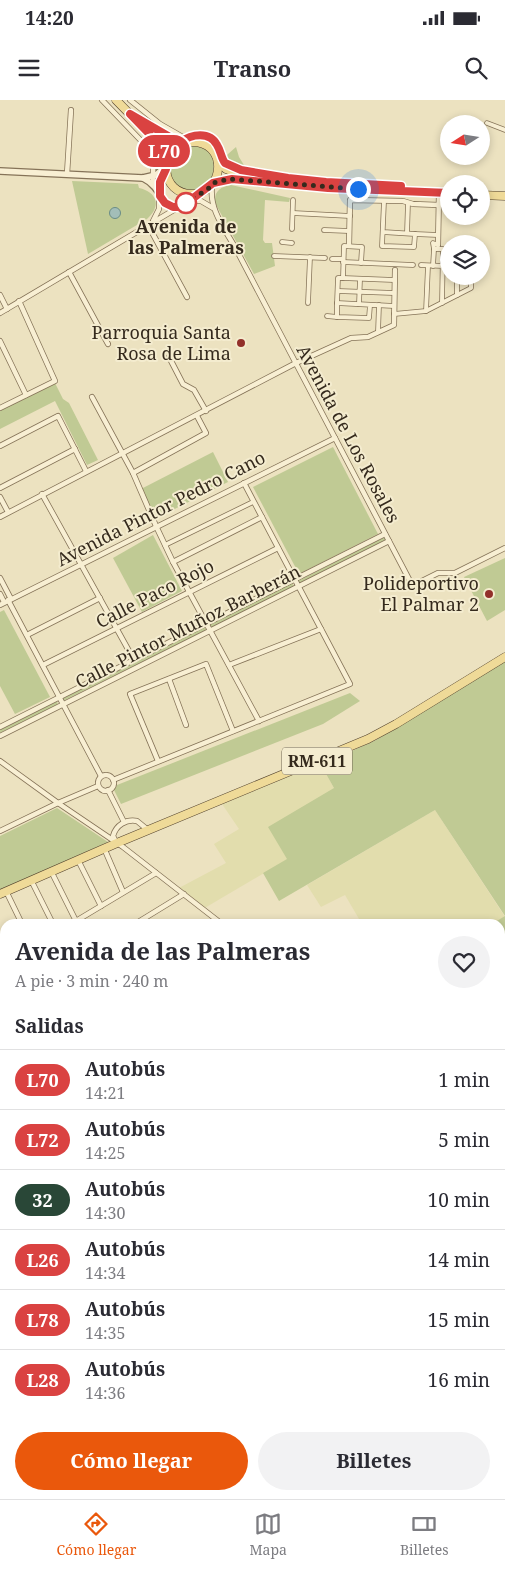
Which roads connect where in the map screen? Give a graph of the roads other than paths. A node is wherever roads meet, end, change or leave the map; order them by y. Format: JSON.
{"nodes":[{"id":1,"x":102,"y":100,"type":"edge"},
{"id":2,"x":116,"y":100,"type":"edge"},
{"id":3,"x":130,"y":100,"type":"edge"},
{"id":4,"x":70,"y":110,"type":"dead end"},
{"id":5,"x":130,"y":114,"type":"junction"},
{"id":6,"x":490,"y":124,"type":"edge"},
{"id":7,"x":505,"y":130,"type":"edge"},
{"id":8,"x":190,"y":142,"type":"junction"},
{"id":9,"x":218,"y":162,"type":"junction"},
{"id":10,"x":166,"y":165,"type":"junction"},
{"id":11,"x":0,"y":171,"type":"edge"},
{"id":12,"x":67,"y":174,"type":"junction"},
{"id":13,"x":153,"y":176,"type":"junction"},
{"id":14,"x":143,"y":178,"type":"junction"},
{"id":15,"x":282,"y":183,"type":"junction"},
{"id":16,"x":212,"y":184,"type":"junction"},
{"id":17,"x":154,"y":186,"type":"junction"},
{"id":18,"x":204,"y":191,"type":"junction"},
{"id":19,"x":439,"y":193,"type":"joint"},
{"id":20,"x":490,"y":195,"type":"edge"},
{"id":21,"x":160,"y":196,"type":"junction"},
{"id":22,"x":505,"y":196,"type":"edge"},
{"id":23,"x":293,"y":200,"type":"dead end"},
{"id":24,"x":190,"y":201,"type":"junction"},
{"id":25,"x":384,"y":201,"type":"junction"},
{"id":26,"x":408,"y":203,"type":"junction"},
{"id":27,"x":439,"y":205,"type":"junction"},
{"id":28,"x":179,"y":207,"type":"junction"},
{"id":29,"x":213,"y":208,"type":"junction"},
{"id":30,"x":293,"y":213,"type":"junction"},
{"id":31,"x":350,"y":216,"type":"junction"},
{"id":32,"x":150,"y":224,"type":"junction"},
{"id":33,"x":292,"y":229,"type":"dead end"},
{"id":34,"x":324,"y":230,"type":"dead end"},
{"id":35,"x":349,"y":231,"type":"junction"},
{"id":36,"x":383,"y":232,"type":"junction"},
{"id":37,"x":407,"y":233,"type":"junction"},
{"id":38,"x":415,"y":234,"type":"junction"},
{"id":39,"x":438,"y":235,"type":"junction"},
{"id":40,"x":282,"y":242,"type":"dead end"},
{"id":41,"x":292,"y":242,"type":"dead end"},
{"id":42,"x":438,"y":245,"type":"joint"},
{"id":43,"x":347,"y":246,"type":"junction"},
{"id":44,"x":434,"y":249,"type":"junction"},
{"id":45,"x":440,"y":249,"type":"edge"},
{"id":46,"x":274,"y":256,"type":"dead end"},
{"id":47,"x":310,"y":258,"type":"junction"},
{"id":48,"x":325,"y":258,"type":"dead end"},
{"id":49,"x":332,"y":259,"type":"dead end"},
{"id":50,"x":343,"y":260,"type":"junction"},
{"id":51,"x":362,"y":262,"type":"junction"},
{"id":52,"x":413,"y":265,"type":"dead end"},
{"id":53,"x":421,"y":265,"type":"dead end"},
{"id":54,"x":428,"y":266,"type":"junction"},
{"id":55,"x":433,"y":266,"type":"junction"},
{"id":56,"x":440,"y":267,"type":"edge"},
{"id":57,"x":395,"y":270,"type":"dead end"},
{"id":58,"x":69,"y":272,"type":"junction"},
{"id":59,"x":343,"y":278,"type":"junction"},
{"id":60,"x":360,"y":279,"type":"junction"},
{"id":61,"x":394,"y":280,"type":"junction"},
{"id":62,"x":443,"y":285,"type":"edge"},
{"id":63,"x":458,"y":285,"type":"edge"},
{"id":64,"x":471,"y":285,"type":"edge"},
{"id":65,"x":338,"y":291,"type":"junction"},
{"id":66,"x":360,"y":292,"type":"junction"},
{"id":67,"x":394,"y":294,"type":"junction"},
{"id":68,"x":0,"y":295,"type":"edge"},
{"id":69,"x":457,"y":295,"type":"junction"},
{"id":70,"x":187,"y":297,"type":"dead end"},
{"id":71,"x":19,"y":301,"type":"junction"},
{"id":72,"x":308,"y":303,"type":"dead end"},
{"id":73,"x":338,"y":303,"type":"junction"},
{"id":74,"x":442,"y":303,"type":"junction"},
{"id":75,"x":359,"y":304,"type":"junction"},
{"id":76,"x":370,"y":305,"type":"junction"},
{"id":77,"x":380,"y":305,"type":"junction"},
{"id":78,"x":394,"y":306,"type":"junction"},
{"id":79,"x":7,"y":309,"type":"junction"},
{"id":80,"x":426,"y":311,"type":"junction"},
{"id":81,"x":0,"y":313,"type":"edge"},
{"id":82,"x":394,"y":314,"type":"junction"},
{"id":83,"x":327,"y":316,"type":"dead end"},
{"id":84,"x":337,"y":317,"type":"junction"},
{"id":85,"x":378,"y":332,"type":"junction"},
{"id":86,"x":0,"y":341,"type":"edge"},
{"id":87,"x":108,"y":344,"type":"dead end"},
{"id":88,"x":169,"y":357,"type":"dead end"},
{"id":89,"x":296,"y":363,"type":"junction"},
{"id":90,"x":26,"y":396,"type":"junction"},
{"id":91,"x":92,"y":397,"type":"dead end"},
{"id":92,"x":0,"y":408,"type":"edge"},
{"id":93,"x":206,"y":411,"type":"junction"},
{"id":94,"x":197,"y":416,"type":"junction"},
{"id":95,"x":335,"y":438,"type":"junction"},
{"id":96,"x":0,"y":446,"type":"edge"},
{"id":97,"x":75,"y":449,"type":"junction"},
{"id":98,"x":122,"y":454,"type":"junction"},
{"id":99,"x":86,"y":471,"type":"junction"},
{"id":100,"x":132,"y":473,"type":"junction"},
{"id":101,"x":244,"y":482,"type":"junction"},
{"id":102,"x":0,"y":488,"type":"edge"},
{"id":103,"x":42,"y":494,"type":"junction"},
{"id":104,"x":0,"y":497,"type":"edge"},
{"id":105,"x":253,"y":502,"type":"junction"},
{"id":106,"x":8,"y":512,"type":"junction"},
{"id":107,"x":0,"y":516,"type":"edge"},
{"id":108,"x":262,"y":517,"type":"junction"},
{"id":109,"x":156,"y":526,"type":"junction"},
{"id":110,"x":385,"y":534,"type":"junction"},
{"id":111,"x":389,"y":541,"type":"junction"},
{"id":112,"x":165,"y":546,"type":"junction"},
{"id":113,"x":278,"y":548,"type":"junction"},
{"id":114,"x":505,"y":548,"type":"edge"},
{"id":115,"x":173,"y":562,"type":"junction"},
{"id":116,"x":81,"y":564,"type":"junction"},
{"id":117,"x":0,"y":578,"type":"edge"},
{"id":118,"x":294,"y":579,"type":"junction"},
{"id":119,"x":299,"y":587,"type":"junction"},
{"id":120,"x":190,"y":592,"type":"junction"},
{"id":121,"x":0,"y":594,"type":"edge"},
{"id":122,"x":100,"y":598,"type":"junction"},
{"id":123,"x":6,"y":601,"type":"edge"},
{"id":124,"x":206,"y":623,"type":"junction"},
{"id":125,"x":117,"y":629,"type":"junction"},
{"id":126,"x":321,"y":629,"type":"junction"},
{"id":127,"x":210,"y":631,"type":"junction"},
{"id":128,"x":27,"y":635,"type":"junction"},
{"id":129,"x":505,"y":657,"type":"edge"},
{"id":130,"x":134,"y":660,"type":"junction"},
{"id":131,"x":43,"y":665,"type":"junction"},
{"id":132,"x":230,"y":665,"type":"junction"},
{"id":133,"x":169,"y":679,"type":"junction"},
{"id":134,"x":59,"y":697,"type":"junction"},
{"id":135,"x":63,"y":705,"type":"junction"},
{"id":136,"x":259,"y":721,"type":"junction"},
{"id":137,"x":186,"y":726,"type":"dead end"},
{"id":138,"x":0,"y":728,"type":"edge"},
{"id":139,"x":233,"y":731,"type":"junction"},
{"id":140,"x":0,"y":736,"type":"edge"},
{"id":141,"x":0,"y":761,"type":"edge"},
{"id":142,"x":158,"y":761,"type":"junction"},
{"id":143,"x":101,"y":776,"type":"junction"},
{"id":144,"x":113,"y":780,"type":"junction"},
{"id":145,"x":98,"y":786,"type":"junction"},
{"id":146,"x":108,"y":790,"type":"junction"},
{"id":147,"x":58,"y":803,"type":"junction"},
{"id":148,"x":124,"y":822,"type":"junction"},
{"id":149,"x":142,"y":823,"type":"junction"},
{"id":150,"x":148,"y":830,"type":"junction"},
{"id":151,"x":0,"y":831,"type":"edge"},
{"id":152,"x":114,"y":833,"type":"junction"},
{"id":153,"x":137,"y":834,"type":"junction"},
{"id":154,"x":106,"y":836,"type":"junction"},
{"id":155,"x":117,"y":843,"type":"junction"},
{"id":156,"x":104,"y":848,"type":"junction"},
{"id":157,"x":78,"y":860,"type":"junction"},
{"id":158,"x":52,"y":871,"type":"junction"},
{"id":159,"x":156,"y":873,"type":"junction"},
{"id":160,"x":31,"y":880,"type":"junction"},
{"id":161,"x":123,"y":892,"type":"junction"},
{"id":162,"x":3,"y":893,"type":"edge"},
{"id":163,"x":184,"y":894,"type":"junction"},
{"id":164,"x":101,"y":906,"type":"junction"},
{"id":165,"x":19,"y":919,"type":"edge"},
{"id":166,"x":50,"y":919,"type":"edge"},
{"id":167,"x":73,"y":919,"type":"edge"},
{"id":168,"x":79,"y":919,"type":"edge"},
{"id":169,"x":143,"y":919,"type":"edge"},
{"id":170,"x":216,"y":919,"type":"edge"}],
"edges":[{"from":1,"to":13,"type":"street"},
{"from":2,"to":5,"type":"main road"},
{"from":3,"to":8,"type":"street"},
{"from":4,"to":12,"type":"street"},
{"from":5,"to":8,"type":"main road"},
{"from":5,"to":10,"type":"main road"},
{"from":6,"to":7,"type":"street"},
{"from":8,"to":9,"type":"main road"},
{"from":8,"to":10,"type":"main road"},
{"from":9,"to":15,"type":"main road"},
{"from":9,"to":16,"type":"main road"},
{"from":10,"to":13,"type":"street"},
{"from":10,"to":18,"type":"main road"},
{"from":10,"to":21,"type":"street"},
{"from":11,"to":12,"type":"street"},
{"from":12,"to":14,"type":"street"},
{"from":13,"to":14,"type":"street"},
{"from":13,"to":17,"type":"street"},
{"from":14,"to":17,"type":"street"},
{"from":15,"to":16,"type":"main road"},
{"from":15,"to":19,"type":"main road"},
{"from":16,"to":18,"type":"main road"},
{"from":16,"to":29,"type":"street","name":"Avenida de Los Rosales"},
{"from":17,"to":21,"type":"street"},
{"from":18,"to":24,"type":"street"},
{"from":19,"to":27,"type":"street"},
{"from":20,"to":22,"type":"main road"},
{"from":21,"to":28,"type":"street"},
{"from":21,"to":32,"type":"street"},
{"from":23,"to":30,"type":"street"},
{"from":24,"to":28,"type":"street"},
{"from":24,"to":29,"type":"street"},
{"from":25,"to":26,"type":"street"},
{"from":25,"to":31,"type":"street"},
{"from":25,"to":36,"type":"street"},
{"from":26,"to":27,"type":"street"},
{"from":26,"to":37,"type":"street"},
{"from":27,"to":39,"type":"street"},
{"from":28,"to":32,"type":"street"},
{"from":29,"to":89,"type":"street","name":"Avenida de Los Rosales"},
{"from":30,"to":31,"type":"street"},
{"from":30,"to":33,"type":"street"},
{"from":31,"to":35,"type":"street"},
{"from":32,"to":58,"type":"street"},
{"from":32,"to":70,"type":"street"},
{"from":34,"to":35,"type":"street"},
{"from":35,"to":43,"type":"street"},
{"from":36,"to":37,"type":"street"},
{"from":36,"to":38,"type":"street"},
{"from":37,"to":38,"type":"street"},
{"from":38,"to":39,"type":"street"},
{"from":39,"to":42,"type":"street"},
{"from":40,"to":41,"type":"street"},
{"from":42,"to":44,"type":"street"},
{"from":43,"to":50,"type":"street"},
{"from":43,"to":51,"type":"street"},
{"from":44,"to":45,"type":"street"},
{"from":44,"to":55,"type":"street"},
{"from":46,"to":47,"type":"street"},
{"from":47,"to":48,"type":"street"},
{"from":47,"to":72,"type":"street"},
{"from":49,"to":50,"type":"street"},
{"from":50,"to":51,"type":"street"},
{"from":50,"to":59,"type":"street"},
{"from":51,"to":52,"type":"street"},
{"from":53,"to":54,"type":"street"},
{"from":54,"to":55,"type":"street"},
{"from":54,"to":80,"type":"street"},
{"from":55,"to":56,"type":"street"},
{"from":57,"to":61,"type":"street"},
{"from":58,"to":71,"type":"street"},
{"from":58,"to":87,"type":"street"},
{"from":59,"to":60,"type":"street"},
{"from":59,"to":65,"type":"street"},
{"from":60,"to":61,"type":"street"},
{"from":60,"to":66,"type":"street"},
{"from":61,"to":67,"type":"street"},
{"from":62,"to":74,"type":"street"},
{"from":63,"to":69,"type":"street"},
{"from":64,"to":69,"type":"street"},
{"from":65,"to":66,"type":"street"},
{"from":65,"to":73,"type":"street"},
{"from":66,"to":67,"type":"street"},
{"from":66,"to":75,"type":"street"},
{"from":67,"to":78,"type":"street"},
{"from":68,"to":79,"type":"street"},
{"from":69,"to":74,"type":"street"},
{"from":71,"to":79,"type":"street"},
{"from":71,"to":90,"type":"street"},
{"from":73,"to":75,"type":"street"},
{"from":73,"to":84,"type":"street"},
{"from":74,"to":80,"type":"street"},
{"from":75,"to":76,"type":"street"},
{"from":76,"to":77,"type":"street"},
{"from":76,"to":84,"type":"street"},
{"from":77,"to":78,"type":"street"},
{"from":77,"to":85,"type":"street"},
{"from":78,"to":82,"type":"street"},
{"from":79,"to":81,"type":"street"},
{"from":80,"to":82,"type":"street"},
{"from":82,"to":85,"type":"street"},
{"from":83,"to":84,"type":"street"},
{"from":85,"to":89,"type":"street"},
{"from":86,"to":90,"type":"street"},
{"from":88,"to":93,"type":"street"},
{"from":89,"to":93,"type":"street"},
{"from":89,"to":95,"type":"street","name":"Avenida de Los Rosales"},
{"from":90,"to":92,"type":"street"},
{"from":91,"to":98,"type":"street"},
{"from":93,"to":94,"type":"street"},
{"from":94,"to":98,"type":"street"},
{"from":94,"to":100,"type":"street"},
{"from":95,"to":101,"type":"street","name":"Avenida Pintor Pedro Cano"},
{"from":95,"to":110,"type":"street","name":"Avenida de Los Rosales"},
{"from":96,"to":97,"type":"street"},
{"from":97,"to":99,"type":"street"},
{"from":97,"to":102,"type":"street"},
{"from":98,"to":99,"type":"street"},
{"from":98,"to":100,"type":"street"},
{"from":99,"to":103,"type":"street"},
{"from":100,"to":109,"type":"street"},
{"from":101,"to":105,"type":"street"},
{"from":101,"to":109,"type":"street","name":"Avenida Pintor Pedro Cano"},
{"from":103,"to":106,"type":"street"},
{"from":103,"to":116,"type":"street"},
{"from":104,"to":106,"type":"street"},
{"from":105,"to":108,"type":"street"},
{"from":105,"to":112,"type":"street"},
{"from":106,"to":107,"type":"street"},
{"from":108,"to":113,"type":"street"},
{"from":108,"to":115,"type":"street"},
{"from":109,"to":112,"type":"street"},
{"from":109,"to":116,"type":"street","name":"Avenida Pintor Pedro Cano"},
{"from":110,"to":111,"type":"street","name":"Avenida de Los Rosales"},
{"from":110,"to":118,"type":"street","name":"Calle Pintor Muñoz Barberán"},
{"from":111,"to":114,"type":"street","name":"Avenida de Los Rosales"},
{"from":111,"to":119,"type":"street","name":"Calle Pintor Muñoz Barberán"},
{"from":112,"to":115,"type":"street"},
{"from":113,"to":118,"type":"street"},
{"from":113,"to":120,"type":"street","name":"Calle Paco Rojo"},
{"from":115,"to":120,"type":"street"},
{"from":116,"to":122,"type":"street"},
{"from":116,"to":123,"type":"street","name":"Avenida Pintor Pedro Cano"},
{"from":117,"to":123,"type":"street"},
{"from":118,"to":119,"type":"street"},
{"from":118,"to":124,"type":"street","name":"Calle Pintor Muñoz Barberán"},
{"from":119,"to":126,"type":"street"},
{"from":119,"to":127,"type":"street","name":"Calle Pintor Muñoz Barberán"},
{"from":120,"to":124,"type":"street"},
{"from":120,"to":125,"type":"street","name":"Calle Paco Rojo"},
{"from":121,"to":123,"type":"street"},
{"from":122,"to":125,"type":"street"},
{"from":122,"to":128,"type":"street"},
{"from":123,"to":128,"type":"street"},
{"from":124,"to":127,"type":"street"},
{"from":124,"to":130,"type":"street","name":"Calle Pintor Muñoz Barberán"},
{"from":125,"to":130,"type":"street"},
{"from":125,"to":131,"type":"street","name":"Calle Paco Rojo"},
{"from":126,"to":132,"type":"street"},
{"from":126,"to":136,"type":"street"},
{"from":127,"to":132,"type":"street"},
{"from":127,"to":135,"type":"street","name":"Calle Pintor Muñoz Barberán"},
{"from":128,"to":131,"type":"street"},
{"from":129,"to":150,"type":"main road","number":"RM-611"},
{"from":130,"to":134,"type":"street","name":"Calle Pintor Muñoz Barberán"},
{"from":131,"to":134,"type":"street"},
{"from":132,"to":136,"type":"street"},
{"from":133,"to":137,"type":"street"},
{"from":133,"to":139,"type":"street"},
{"from":133,"to":142,"type":"street"},
{"from":134,"to":135,"type":"street"},
{"from":134,"to":138,"type":"street","name":"Calle Pintor Muñoz Barberán"},
{"from":135,"to":140,"type":"street","name":"Calle Pintor Muñoz Barberán"},
{"from":135,"to":143,"type":"street"},
{"from":136,"to":139,"type":"street"},
{"from":139,"to":142,"type":"street"},
{"from":141,"to":147,"type":"street"},
{"from":142,"to":144,"type":"street"},
{"from":143,"to":144,"type":"street"},
{"from":143,"to":145,"type":"street"},
{"from":144,"to":146,"type":"street"},
{"from":145,"to":146,"type":"street"},
{"from":145,"to":147,"type":"street"},
{"from":146,"to":148,"type":"street"},
{"from":147,"to":151,"type":"street"},
{"from":147,"to":154,"type":"street"},
{"from":148,"to":149,"type":"street"},
{"from":148,"to":152,"type":"street"},
{"from":149,"to":150,"type":"street"},
{"from":149,"to":153,"type":"street"},
{"from":150,"to":153,"type":"main road","number":"RM-611"},
{"from":152,"to":154,"type":"street"},
{"from":152,"to":155,"type":"street"},
{"from":153,"to":155,"type":"main road","number":"RM-611"},
{"from":154,"to":155,"type":"street"},
{"from":155,"to":156,"type":"main road","number":"RM-611"},
{"from":155,"to":159,"type":"street"},
{"from":156,"to":157,"type":"main road","number":"RM-611"},
{"from":156,"to":161,"type":"street"},
{"from":157,"to":158,"type":"main road","number":"RM-611"},
{"from":157,"to":164,"type":"street"},
{"from":158,"to":160,"type":"main road","number":"RM-611"},
{"from":158,"to":167,"type":"street"},
{"from":159,"to":161,"type":"street"},
{"from":159,"to":163,"type":"street"},
{"from":160,"to":162,"type":"main road","number":"RM-611"},
{"from":160,"to":166,"type":"street"},
{"from":161,"to":164,"type":"street"},
{"from":162,"to":165,"type":"street"},
{"from":163,"to":169,"type":"street"},
{"from":163,"to":170,"type":"street"},
{"from":164,"to":168,"type":"street"}]}
